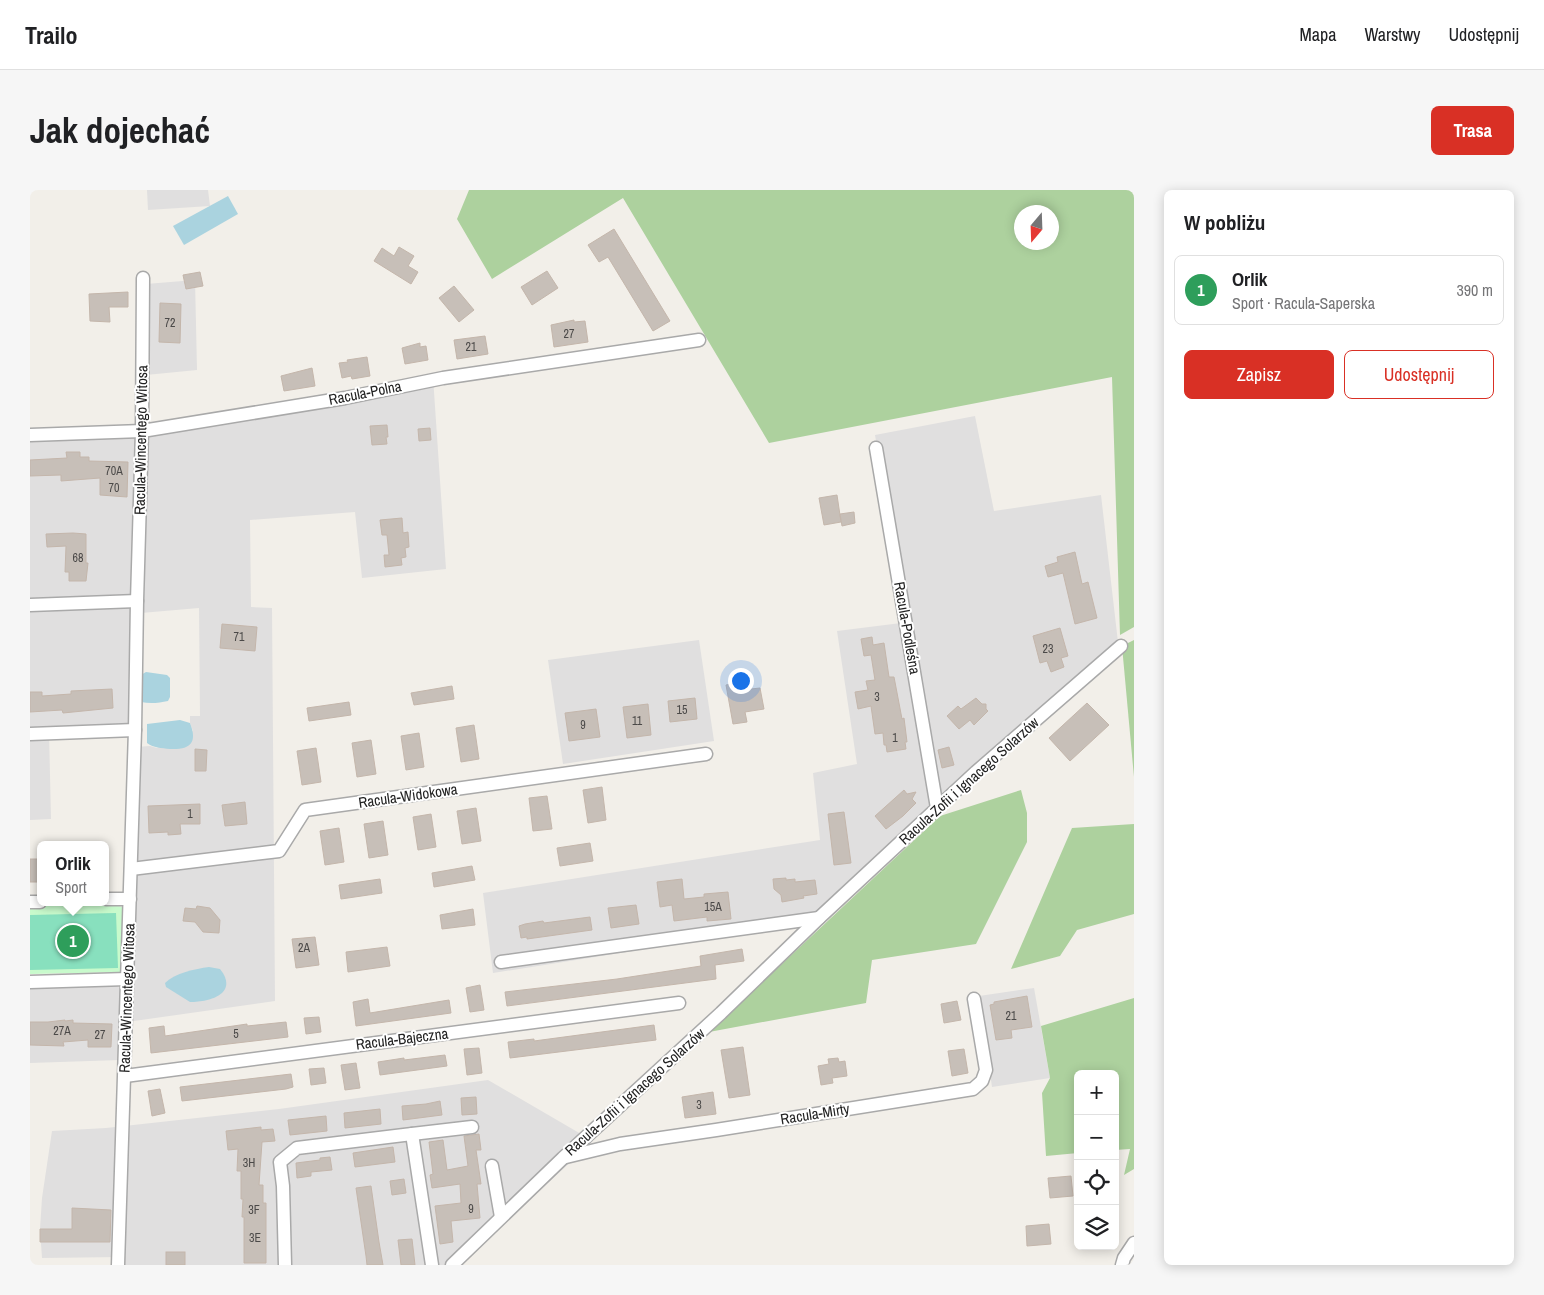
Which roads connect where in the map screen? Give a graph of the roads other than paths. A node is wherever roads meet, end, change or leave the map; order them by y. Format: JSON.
{"nodes":[{"id":1,"x":143,"y":278,"type":"dead end"},
{"id":2,"x":700,"y":340,"type":"dead end"},
{"id":3,"x":142,"y":431,"type":"junction"},
{"id":4,"x":30,"y":435,"type":"edge"},
{"id":5,"x":876,"y":448,"type":"dead end"},
{"id":6,"x":137,"y":602,"type":"junction"},
{"id":7,"x":30,"y":605,"type":"edge"},
{"id":8,"x":1121,"y":646,"type":"dead end"},
{"id":9,"x":135,"y":730,"type":"junction"},
{"id":10,"x":30,"y":734,"type":"edge"},
{"id":11,"x":706,"y":754,"type":"dead end"},
{"id":12,"x":937,"y":808,"type":"junction"},
{"id":13,"x":131,"y":869,"type":"junction"},
{"id":14,"x":109,"y":899,"type":"edge"},
{"id":15,"x":130,"y":899,"type":"junction"},
{"id":16,"x":819,"y":918,"type":"junction"},
{"id":17,"x":501,"y":962,"type":"dead end"},
{"id":18,"x":127,"y":979,"type":"junction"},
{"id":19,"x":30,"y":982,"type":"edge"},
{"id":20,"x":974,"y":999,"type":"dead end"},
{"id":21,"x":679,"y":1003,"type":"dead end"},
{"id":22,"x":125,"y":1076,"type":"junction"},
{"id":23,"x":472,"y":1127,"type":"dead end"},
{"id":24,"x":412,"y":1134,"type":"junction"},
{"id":25,"x":563,"y":1158,"type":"junction"},
{"id":26,"x":492,"y":1166,"type":"dead end"},
{"id":27,"x":501,"y":1217,"type":"junction"},
{"id":28,"x":1134,"y":1242,"type":"edge"},
{"id":29,"x":118,"y":1265,"type":"edge"},
{"id":30,"x":285,"y":1265,"type":"edge"},
{"id":31,"x":432,"y":1265,"type":"edge"},
{"id":32,"x":452,"y":1265,"type":"edge"},
{"id":33,"x":1122,"y":1265,"type":"edge"}],
"edges":[{"from":1,"to":3,"type":"street","name":"Racula-Wincentego Witosa"},
{"from":2,"to":3,"type":"street","name":"Racula-Polna"},
{"from":3,"to":4,"type":"street","name":"Racula-Polna"},
{"from":3,"to":6,"type":"street","name":"Racula-Wincentego Witosa"},
{"from":5,"to":12,"type":"street","name":"Racula-Podleśna"},
{"from":6,"to":7,"type":"street"},
{"from":6,"to":9,"type":"street","name":"Racula-Wincentego Witosa"},
{"from":8,"to":12,"type":"street","name":"Racula-Zofii i Ignacego Solarzów"},
{"from":9,"to":10,"type":"street"},
{"from":9,"to":13,"type":"street","name":"Racula-Wincentego Witosa"},
{"from":11,"to":13,"type":"street","name":"Racula-Widokowa"},
{"from":12,"to":16,"type":"street","name":"Racula-Zofii i Ignacego Solarzów"},
{"from":13,"to":15,"type":"street","name":"Racula-Wincentego Witosa"},
{"from":14,"to":15,"type":"street"},
{"from":15,"to":18,"type":"street","name":"Racula-Wincentego Witosa"},
{"from":16,"to":17,"type":"street"},
{"from":16,"to":25,"type":"street","name":"Racula-Zofii i Ignacego Solarzów"},
{"from":18,"to":19,"type":"street"},
{"from":18,"to":22,"type":"street","name":"Racula-Wincentego Witosa"},
{"from":20,"to":25,"type":"street","name":"Racula-Mirty"},
{"from":21,"to":22,"type":"street","name":"Racula-Bajeczna"},
{"from":22,"to":29,"type":"street","name":"Racula-Wincentego Witosa"},
{"from":23,"to":24,"type":"street"},
{"from":24,"to":30,"type":"street"},
{"from":24,"to":31,"type":"street"},
{"from":25,"to":27,"type":"street","name":"Racula-Zofii i Ignacego Solarzów"},
{"from":26,"to":27,"type":"street"},
{"from":27,"to":32,"type":"street","name":"Racula-Zofii i Ignacego Solarzów"},
{"from":28,"to":33,"type":"street"}]}
